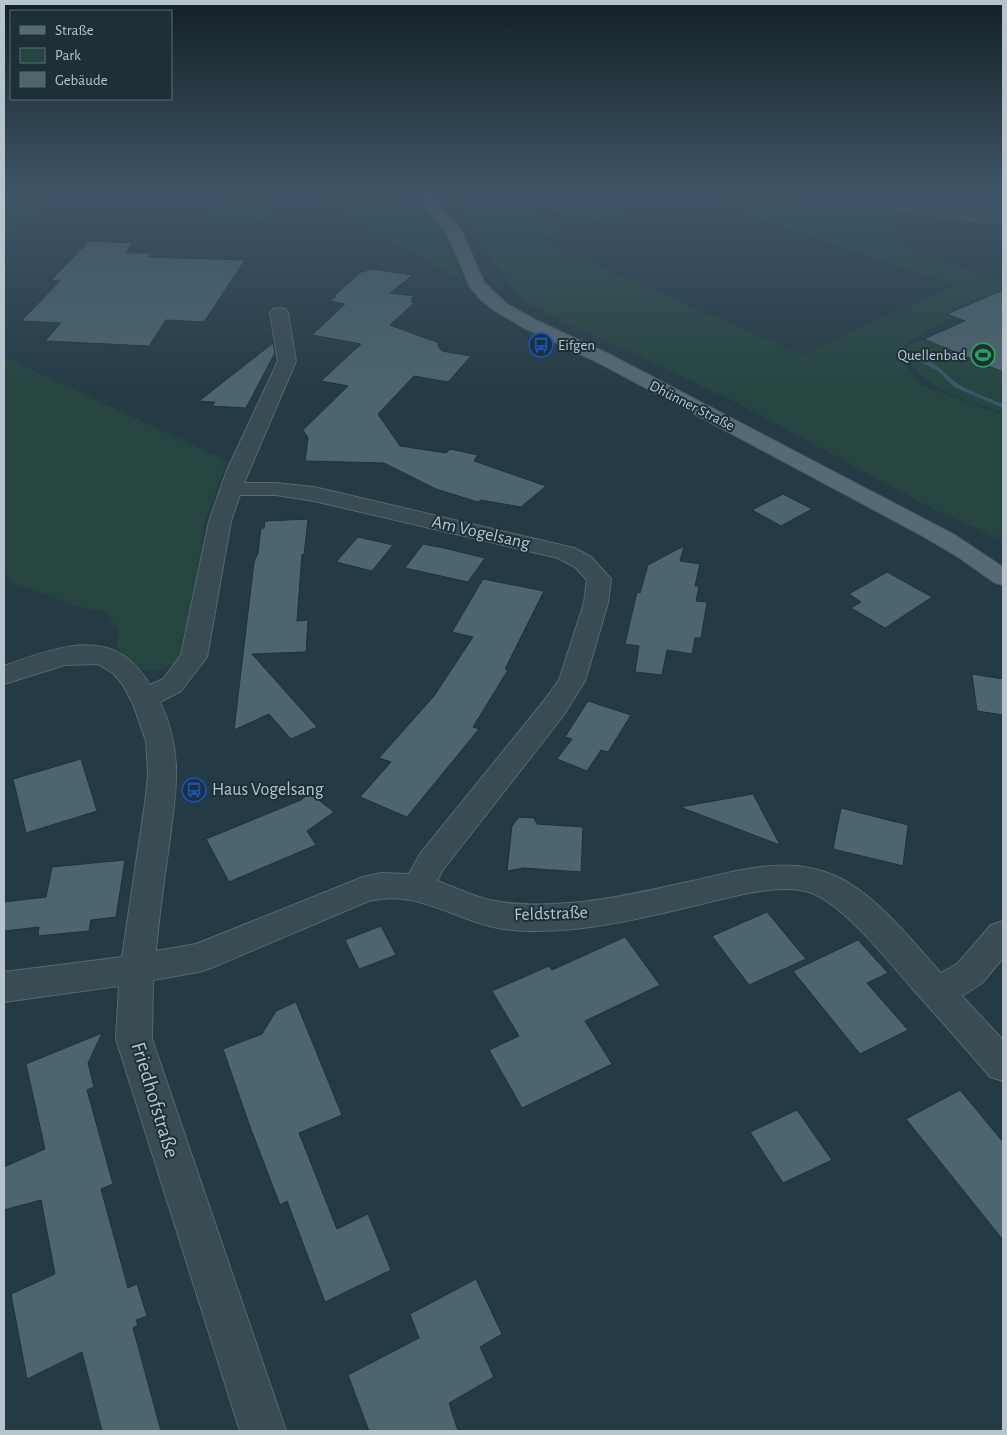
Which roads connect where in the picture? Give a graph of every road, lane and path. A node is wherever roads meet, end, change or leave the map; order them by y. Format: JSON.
{"nodes":[{"id":1,"x":465,"y":261,"type":"edge"},
{"id":2,"x":279,"y":313,"type":"dead end"},
{"id":3,"x":232,"y":489,"type":"junction"},
{"id":4,"x":1003,"y":578,"type":"edge"},
{"id":5,"x":4,"y":675,"type":"edge"},
{"id":6,"x":144,"y":699,"type":"junction"},
{"id":7,"x":418,"y":887,"type":"junction"},
{"id":8,"x":1003,"y":935,"type":"edge"},
{"id":9,"x":137,"y":969,"type":"junction"},
{"id":10,"x":4,"y":987,"type":"edge"},
{"id":11,"x":938,"y":993,"type":"junction"},
{"id":12,"x":1003,"y":1065,"type":"edge"},
{"id":13,"x":263,"y":1431,"type":"edge"}],
"edges":[{"from":1,"to":4,"type":"main road","name":"Dhünner Straße"},
{"from":2,"to":3,"type":"street"},
{"from":3,"to":6,"type":"street"},
{"from":3,"to":7,"type":"street","name":"Am Vogelsang"},
{"from":5,"to":6,"type":"street","name":"Friedhofstraße"},
{"from":6,"to":9,"type":"street","name":"Friedhofstraße"},
{"from":7,"to":9,"type":"street","name":"Feldstraße"},
{"from":7,"to":11,"type":"street","name":"Feldstraße"},
{"from":8,"to":11,"type":"street"},
{"from":9,"to":10,"type":"street","name":"Feldstraße"},
{"from":9,"to":13,"type":"street","name":"Friedhofstraße"},
{"from":11,"to":12,"type":"street"}]}
